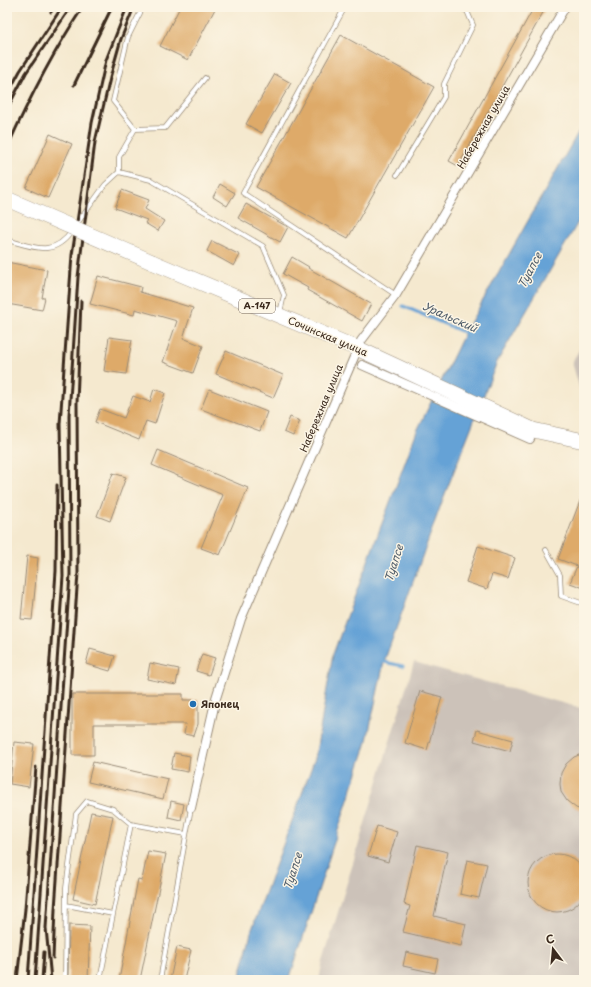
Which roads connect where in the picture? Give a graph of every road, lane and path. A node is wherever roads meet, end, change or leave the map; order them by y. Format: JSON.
{"nodes":[{"id":1,"x":143,"y":7,"type":"edge"},
{"id":2,"x":345,"y":7,"type":"edge"},
{"id":3,"x":459,"y":7,"type":"edge"},
{"id":4,"x":565,"y":7,"type":"edge"},
{"id":5,"x":204,"y":78,"type":"dead end"},
{"id":6,"x":135,"y":129,"type":"junction"},
{"id":7,"x":119,"y":172,"type":"junction"},
{"id":8,"x":397,"y":175,"type":"dead end"},
{"id":9,"x":7,"y":199,"type":"edge"},
{"id":10,"x":7,"y":240,"type":"edge"},
{"id":11,"x":396,"y":295,"type":"junction"},
{"id":12,"x":279,"y":315,"type":"junction"},
{"id":13,"x":359,"y":350,"type":"junction"},
{"id":14,"x":362,"y":366,"type":"dead end"},
{"id":15,"x":531,"y":434,"type":"junction"},
{"id":16,"x":584,"y":441,"type":"edge"},
{"id":17,"x":546,"y":550,"type":"dead end"},
{"id":18,"x":584,"y":604,"type":"edge"},
{"id":19,"x":191,"y":808,"type":"joint"},
{"id":20,"x":131,"y":824,"type":"junction"},
{"id":21,"x":186,"y":834,"type":"junction"},
{"id":22,"x":66,"y":905,"type":"junction"},
{"id":23,"x":113,"y":914,"type":"junction"},
{"id":24,"x":65,"y":980,"type":"edge"},
{"id":25,"x":100,"y":980,"type":"edge"},
{"id":26,"x":160,"y":980,"type":"edge"}],
"edges":[{"from":1,"to":6,"type":"lane"},
{"from":2,"to":11,"type":"lane"},
{"from":3,"to":8,"type":"lane"},
{"from":4,"to":11,"type":"street","name":"Набережная улица"},
{"from":5,"to":6,"type":"lane"},
{"from":6,"to":7,"type":"lane"},
{"from":7,"to":10,"type":"lane"},
{"from":7,"to":12,"type":"lane"},
{"from":9,"to":12,"type":"highway","name":"Сочинская улица","number":"А-147","bridge":true},
{"from":11,"to":13,"type":"street","name":"Набережная улица"},
{"from":12,"to":13,"type":"highway","name":"Сочинская улица","number":"А-147"},
{"from":13,"to":15,"type":"highway","name":"Сочинская улица","number":"А-147"},
{"from":13,"to":19,"type":"street","name":"Набережная улица"},
{"from":14,"to":15,"type":"street"},
{"from":15,"to":16,"type":"highway","name":"Сочинская улица","number":"А-147"},
{"from":17,"to":18,"type":"lane"},
{"from":19,"to":21,"type":"lane"},
{"from":20,"to":21,"type":"lane"},
{"from":20,"to":22,"type":"lane"},
{"from":20,"to":23,"type":"lane"},
{"from":21,"to":26,"type":"lane"},
{"from":22,"to":23,"type":"lane"},
{"from":22,"to":24,"type":"lane"},
{"from":23,"to":25,"type":"lane"}]}
